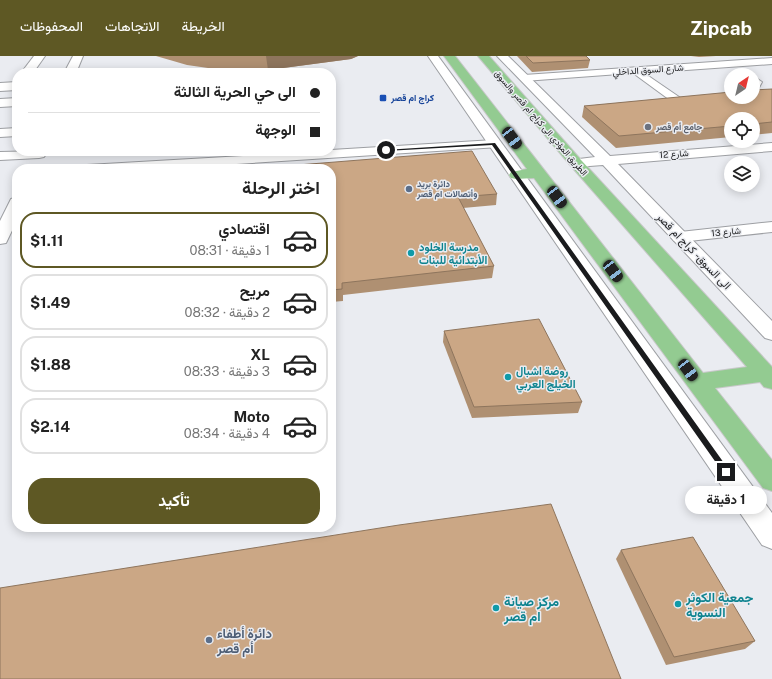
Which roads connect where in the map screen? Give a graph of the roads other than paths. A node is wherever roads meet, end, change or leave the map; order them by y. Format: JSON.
{"nodes":[{"id":1,"x":40,"y":56,"type":"edge"},
{"id":2,"x":78,"y":56,"type":"edge"},
{"id":3,"x":433,"y":56,"type":"edge"},
{"id":4,"x":449,"y":56,"type":"edge"},
{"id":5,"x":483,"y":56,"type":"edge"},
{"id":6,"x":502,"y":56,"type":"edge"},
{"id":7,"x":772,"y":61,"type":"edge"},
{"id":8,"x":730,"y":64,"type":"junction"},
{"id":9,"x":31,"y":68,"type":"edge"},
{"id":10,"x":72,"y":68,"type":"edge"},
{"id":11,"x":736,"y":68,"type":"edge"},
{"id":12,"x":634,"y":70,"type":"junction"},
{"id":13,"x":524,"y":78,"type":"junction"},
{"id":14,"x":12,"y":86,"type":"edge"},
{"id":15,"x":0,"y":87,"type":"edge"},
{"id":16,"x":678,"y":101,"type":"edge"},
{"id":17,"x":12,"y":102,"type":"edge"},
{"id":18,"x":0,"y":103,"type":"edge"},
{"id":19,"x":0,"y":132,"type":"edge"},
{"id":20,"x":12,"y":132,"type":"edge"},
{"id":21,"x":494,"y":144,"type":"junction"},
{"id":22,"x":772,"y":147,"type":"edge"},
{"id":23,"x":336,"y":154,"type":"edge"},
{"id":24,"x":12,"y":155,"type":"edge"},
{"id":25,"x":0,"y":156,"type":"edge"},
{"id":26,"x":299,"y":156,"type":"edge"},
{"id":27,"x":772,"y":157,"type":"edge"},
{"id":28,"x":168,"y":164,"type":"edge"},
{"id":29,"x":611,"y":165,"type":"junction"},
{"id":30,"x":580,"y":168,"type":"junction"},
{"id":31,"x":538,"y":173,"type":"junction"},
{"id":32,"x":516,"y":175,"type":"junction"},
{"id":33,"x":12,"y":213,"type":"edge"},
{"id":34,"x":772,"y":227,"type":"edge"},
{"id":35,"x":680,"y":237,"type":"junction"},
{"id":36,"x":0,"y":239,"type":"edge"},
{"id":37,"x":772,"y":333,"type":"edge"},
{"id":38,"x":768,"y":377,"type":"edge"},
{"id":39,"x":697,"y":382,"type":"junction"},
{"id":40,"x":772,"y":480,"type":"edge"},
{"id":41,"x":772,"y":536,"type":"edge"}],
"edges":[{"from":1,"to":9,"type":"street"},
{"from":2,"to":10,"type":"street"},
{"from":3,"to":21,"type":"street"},
{"from":4,"to":31,"type":"main road"},
{"from":5,"to":30,"type":"main road","name":"الطريق المؤدي الى كراج ام قصر والسوق"},
{"from":6,"to":13,"type":"street","name":"الى السوق - كراج ام قصر"},
{"from":7,"to":8,"type":"street","name":"شارع السوق الداخلي"},
{"from":8,"to":11,"type":"street"},
{"from":8,"to":12,"type":"street","name":"شارع السوق الداخلي"},
{"from":12,"to":13,"type":"street","name":"شارع السوق الداخلي"},
{"from":12,"to":16,"type":"street"},
{"from":13,"to":29,"type":"street","name":"الى السوق - كراج ام قصر"},
{"from":14,"to":15,"type":"street"},
{"from":17,"to":18,"type":"street"},
{"from":19,"to":20,"type":"street"},
{"from":21,"to":23,"type":"street"},
{"from":21,"to":32,"type":"street"},
{"from":22,"to":29,"type":"street","name":"شارع 12"},
{"from":24,"to":25,"type":"street"},
{"from":26,"to":28,"type":"street"},
{"from":27,"to":29,"type":"street","name":"شارع 12"},
{"from":29,"to":30,"type":"street","name":"شارع 12"},
{"from":29,"to":35,"type":"street","name":"الى السوق - كراج ام قصر"},
{"from":30,"to":38,"type":"main road","name":"الطريق المؤدي الى كراج ام قصر والسوق"},
{"from":31,"to":32,"type":"main road"},
{"from":31,"to":39,"type":"main road"},
{"from":32,"to":41,"type":"street"},
{"from":33,"to":36,"type":"street"},
{"from":34,"to":35,"type":"street","name":"شارع 13"},
{"from":35,"to":37,"type":"street","name":"الى السوق - كراج ام قصر"},
{"from":38,"to":39,"type":"main road"},
{"from":39,"to":40,"type":"main road"}]}
